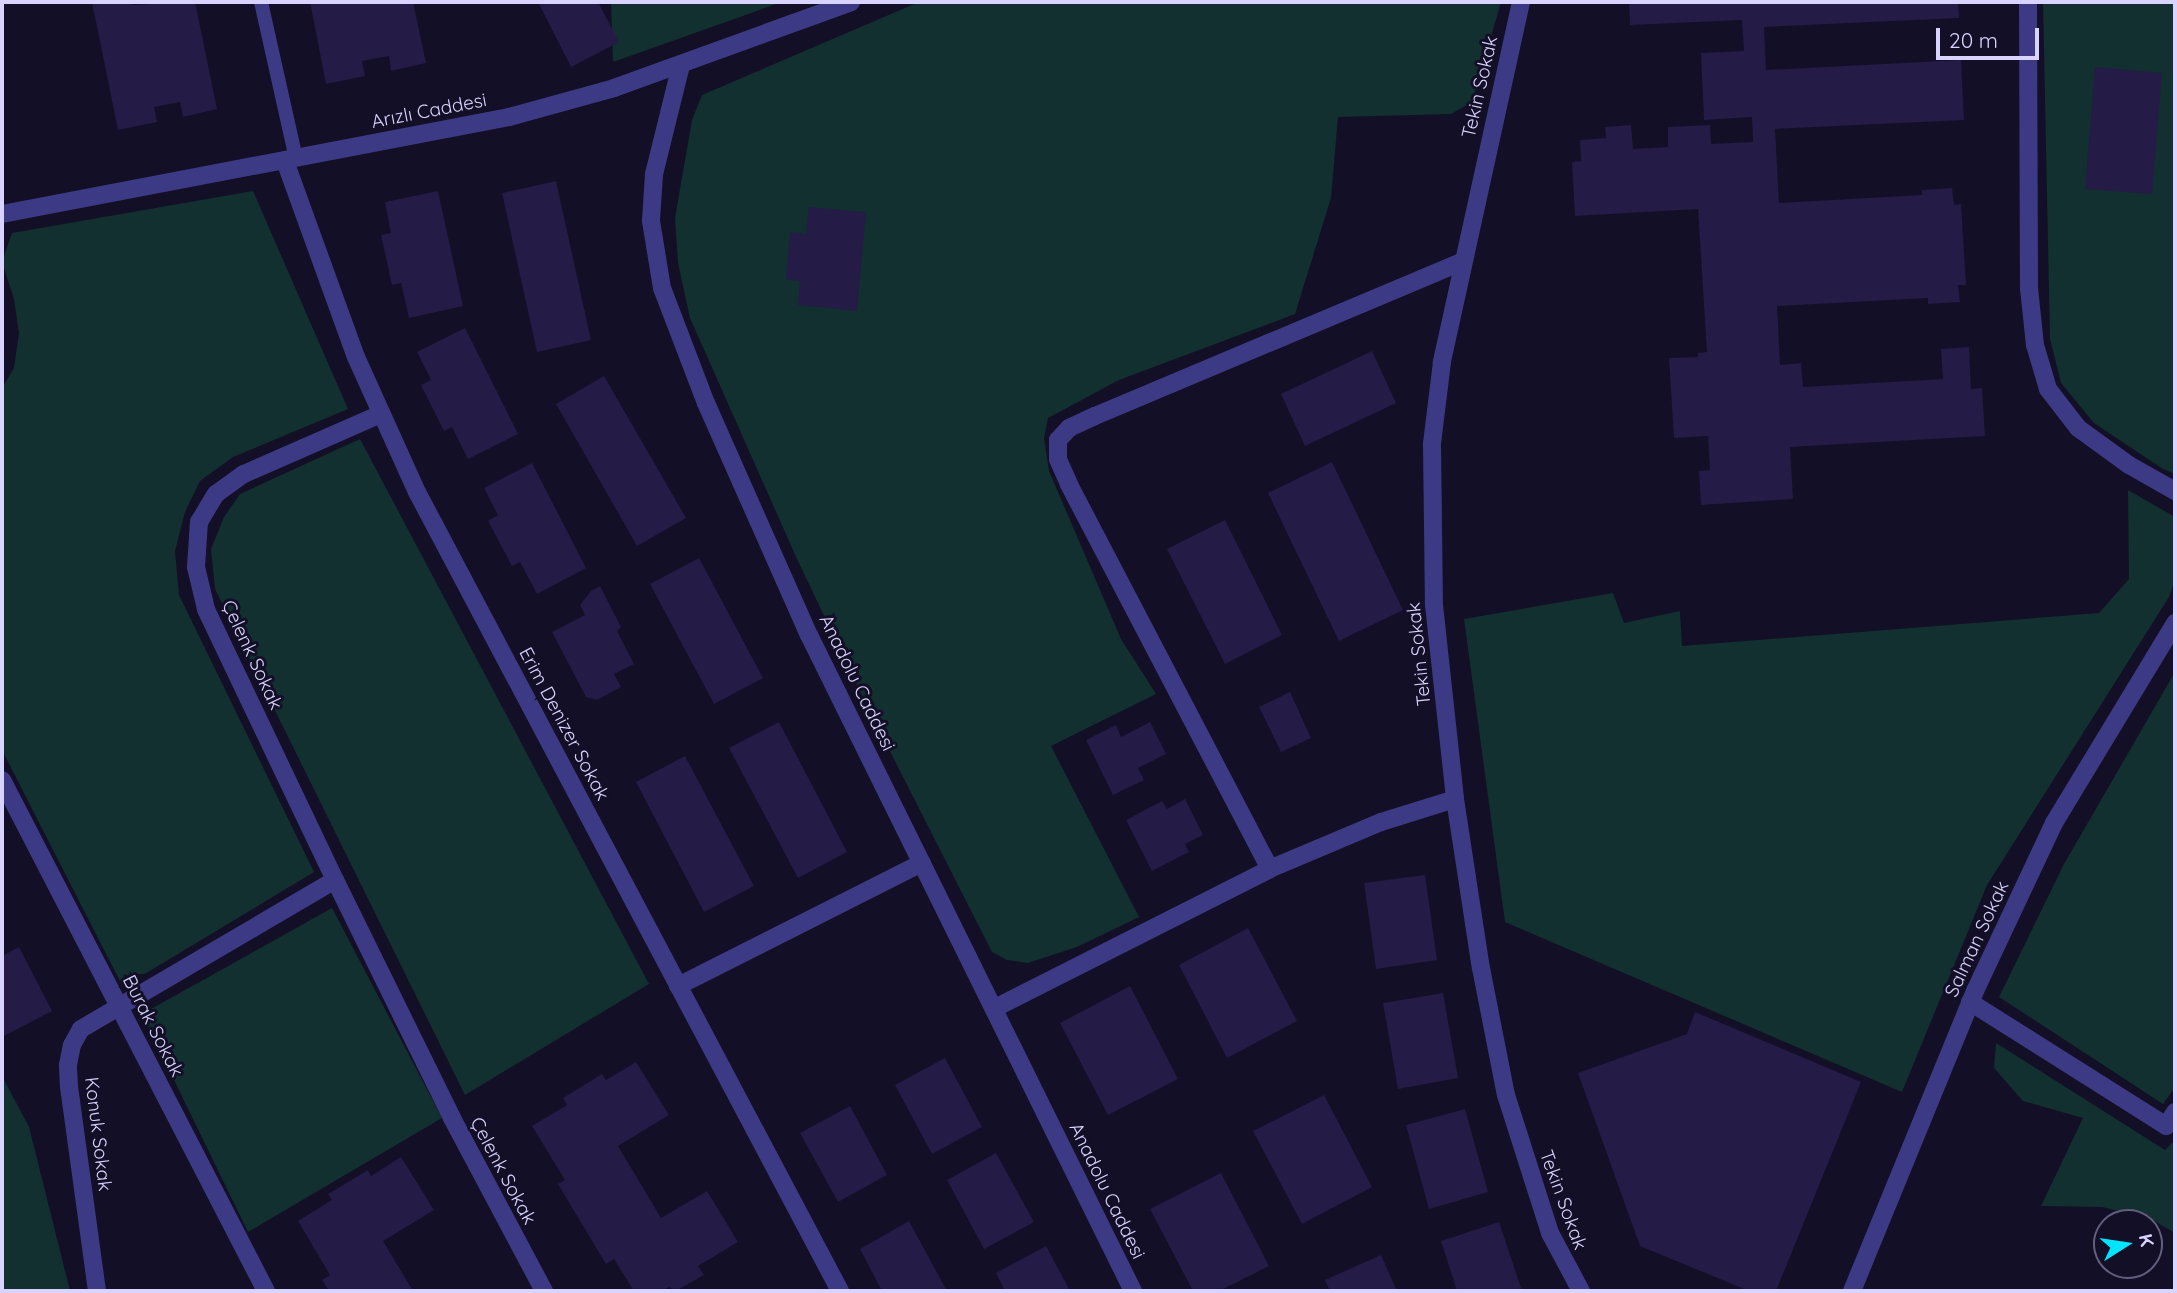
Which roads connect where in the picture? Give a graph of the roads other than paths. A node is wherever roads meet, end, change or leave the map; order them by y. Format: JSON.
{"nodes":[{"id":1,"x":261,"y":2,"type":"edge"},
{"id":2,"x":851,"y":2,"type":"edge"},
{"id":3,"x":1521,"y":2,"type":"edge"},
{"id":4,"x":2028,"y":2,"type":"edge"},
{"id":5,"x":681,"y":65,"type":"junction"},
{"id":6,"x":291,"y":160,"type":"junction"},
{"id":7,"x":2,"y":214,"type":"edge"},
{"id":8,"x":1462,"y":262,"type":"junction"},
{"id":9,"x":381,"y":414,"type":"junction"},
{"id":10,"x":2175,"y":491,"type":"edge"},
{"id":11,"x":2175,"y":623,"type":"edge"},
{"id":12,"x":2,"y":780,"type":"edge"},
{"id":13,"x":1455,"y":799,"type":"junction"},
{"id":14,"x":922,"y":863,"type":"junction"},
{"id":15,"x":1270,"y":869,"type":"junction"},
{"id":16,"x":335,"y":880,"type":"junction"},
{"id":17,"x":678,"y":986,"type":"junction"},
{"id":18,"x":1970,"y":1002,"type":"junction"},
{"id":19,"x":119,"y":1006,"type":"junction"},
{"id":20,"x":995,"y":1008,"type":"junction"},
{"id":21,"x":2172,"y":1123,"type":"edge"},
{"id":22,"x":97,"y":1291,"type":"edge"},
{"id":23,"x":266,"y":1291,"type":"edge"},
{"id":24,"x":544,"y":1291,"type":"edge"},
{"id":25,"x":840,"y":1291,"type":"edge"},
{"id":26,"x":1133,"y":1291,"type":"edge"},
{"id":27,"x":1581,"y":1291,"type":"edge"},
{"id":28,"x":1852,"y":1291,"type":"edge"}],
"edges":[{"from":1,"to":6,"type":"lane"},
{"from":2,"to":5,"type":"street","name":"Arızlı Caddesi"},
{"from":3,"to":8,"type":"street","name":"Tekin Sokak"},
{"from":4,"to":10,"type":"street"},
{"from":5,"to":6,"type":"street","name":"Arızlı Caddesi"},
{"from":5,"to":14,"type":"street","name":"Anadolu Caddesi"},
{"from":6,"to":7,"type":"street","name":"Arızlı Caddesi"},
{"from":6,"to":9,"type":"street","name":"Erim Denizer Sokak"},
{"from":8,"to":13,"type":"street","name":"Tekin Sokak"},
{"from":8,"to":15,"type":"street"},
{"from":9,"to":16,"type":"street","name":"Çelenk Sokak"},
{"from":9,"to":17,"type":"street","name":"Erim Denizer Sokak"},
{"from":11,"to":18,"type":"street","name":"Salman Sokak"},
{"from":12,"to":19,"type":"street","name":"Burak Sokak"},
{"from":13,"to":15,"type":"street"},
{"from":13,"to":27,"type":"street","name":"Tekin Sokak"},
{"from":14,"to":17,"type":"street"},
{"from":14,"to":20,"type":"street","name":"Anadolu Caddesi"},
{"from":15,"to":20,"type":"street"},
{"from":16,"to":19,"type":"street"},
{"from":16,"to":24,"type":"street","name":"Çelenk Sokak"},
{"from":17,"to":25,"type":"street","name":"Erim Denizer Sokak"},
{"from":18,"to":21,"type":"street"},
{"from":18,"to":28,"type":"street","name":"Salman Sokak"},
{"from":19,"to":22,"type":"street","name":"Konuk Sokak"},
{"from":19,"to":23,"type":"street","name":"Burak Sokak"},
{"from":20,"to":26,"type":"street","name":"Anadolu Caddesi"}]}
